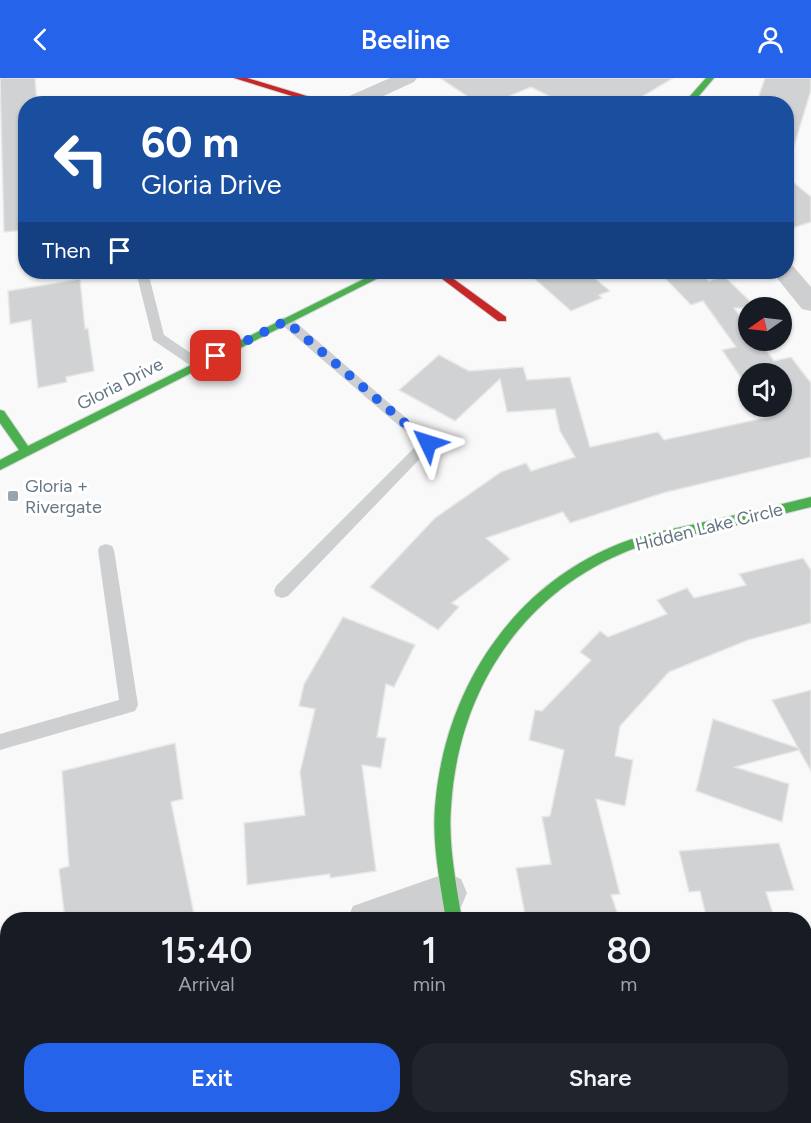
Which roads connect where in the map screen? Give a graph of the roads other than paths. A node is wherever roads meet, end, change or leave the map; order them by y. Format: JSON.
{"nodes":[{"id":1,"x":238,"y":78,"type":"edge"},
{"id":2,"x":407,"y":78,"type":"edge"},
{"id":3,"x":710,"y":78,"type":"edge"},
{"id":4,"x":301,"y":96,"type":"edge"},
{"id":5,"x":365,"y":96,"type":"edge"},
{"id":6,"x":694,"y":96,"type":"edge"},
{"id":7,"x":144,"y":279,"type":"edge"},
{"id":8,"x":370,"y":279,"type":"edge"},
{"id":9,"x":448,"y":279,"type":"edge"},
{"id":10,"x":790,"y":279,"type":"edge"},
{"id":11,"x":811,"y":303,"type":"edge"},
{"id":12,"x":502,"y":319,"type":"dead end"},
{"id":13,"x":286,"y":321,"type":"junction"},
{"id":14,"x":199,"y":365,"type":"junction"},
{"id":15,"x":0,"y":414,"type":"edge"},
{"id":16,"x":26,"y":452,"type":"junction"},
{"id":17,"x":0,"y":465,"type":"edge"},
{"id":18,"x":811,"y":502,"type":"edge"},
{"id":19,"x":106,"y":550,"type":"dead end"},
{"id":20,"x":282,"y":591,"type":"dead end"},
{"id":21,"x":0,"y":742,"type":"edge"},
{"id":22,"x":451,"y":906,"type":"edge"},
{"id":23,"x":415,"y":912,"type":"edge"}],
"edges":[{"from":1,"to":4,"type":"street"},
{"from":2,"to":5,"type":"street"},
{"from":3,"to":6,"type":"street"},
{"from":7,"to":14,"type":"lane"},
{"from":8,"to":13,"type":"street","name":"Gloria Drive"},
{"from":9,"to":12,"type":"street"},
{"from":10,"to":11,"type":"street"},
{"from":13,"to":14,"type":"street","name":"Gloria Drive"},
{"from":13,"to":20,"type":"lane"},
{"from":14,"to":16,"type":"street","name":"Gloria Drive"},
{"from":15,"to":16,"type":"street"},
{"from":16,"to":17,"type":"street","name":"Gloria Drive"},
{"from":18,"to":22,"type":"street","name":"Hidden Lake Circle"},
{"from":19,"to":21,"type":"lane"},
{"from":22,"to":23,"type":"street"}]}
